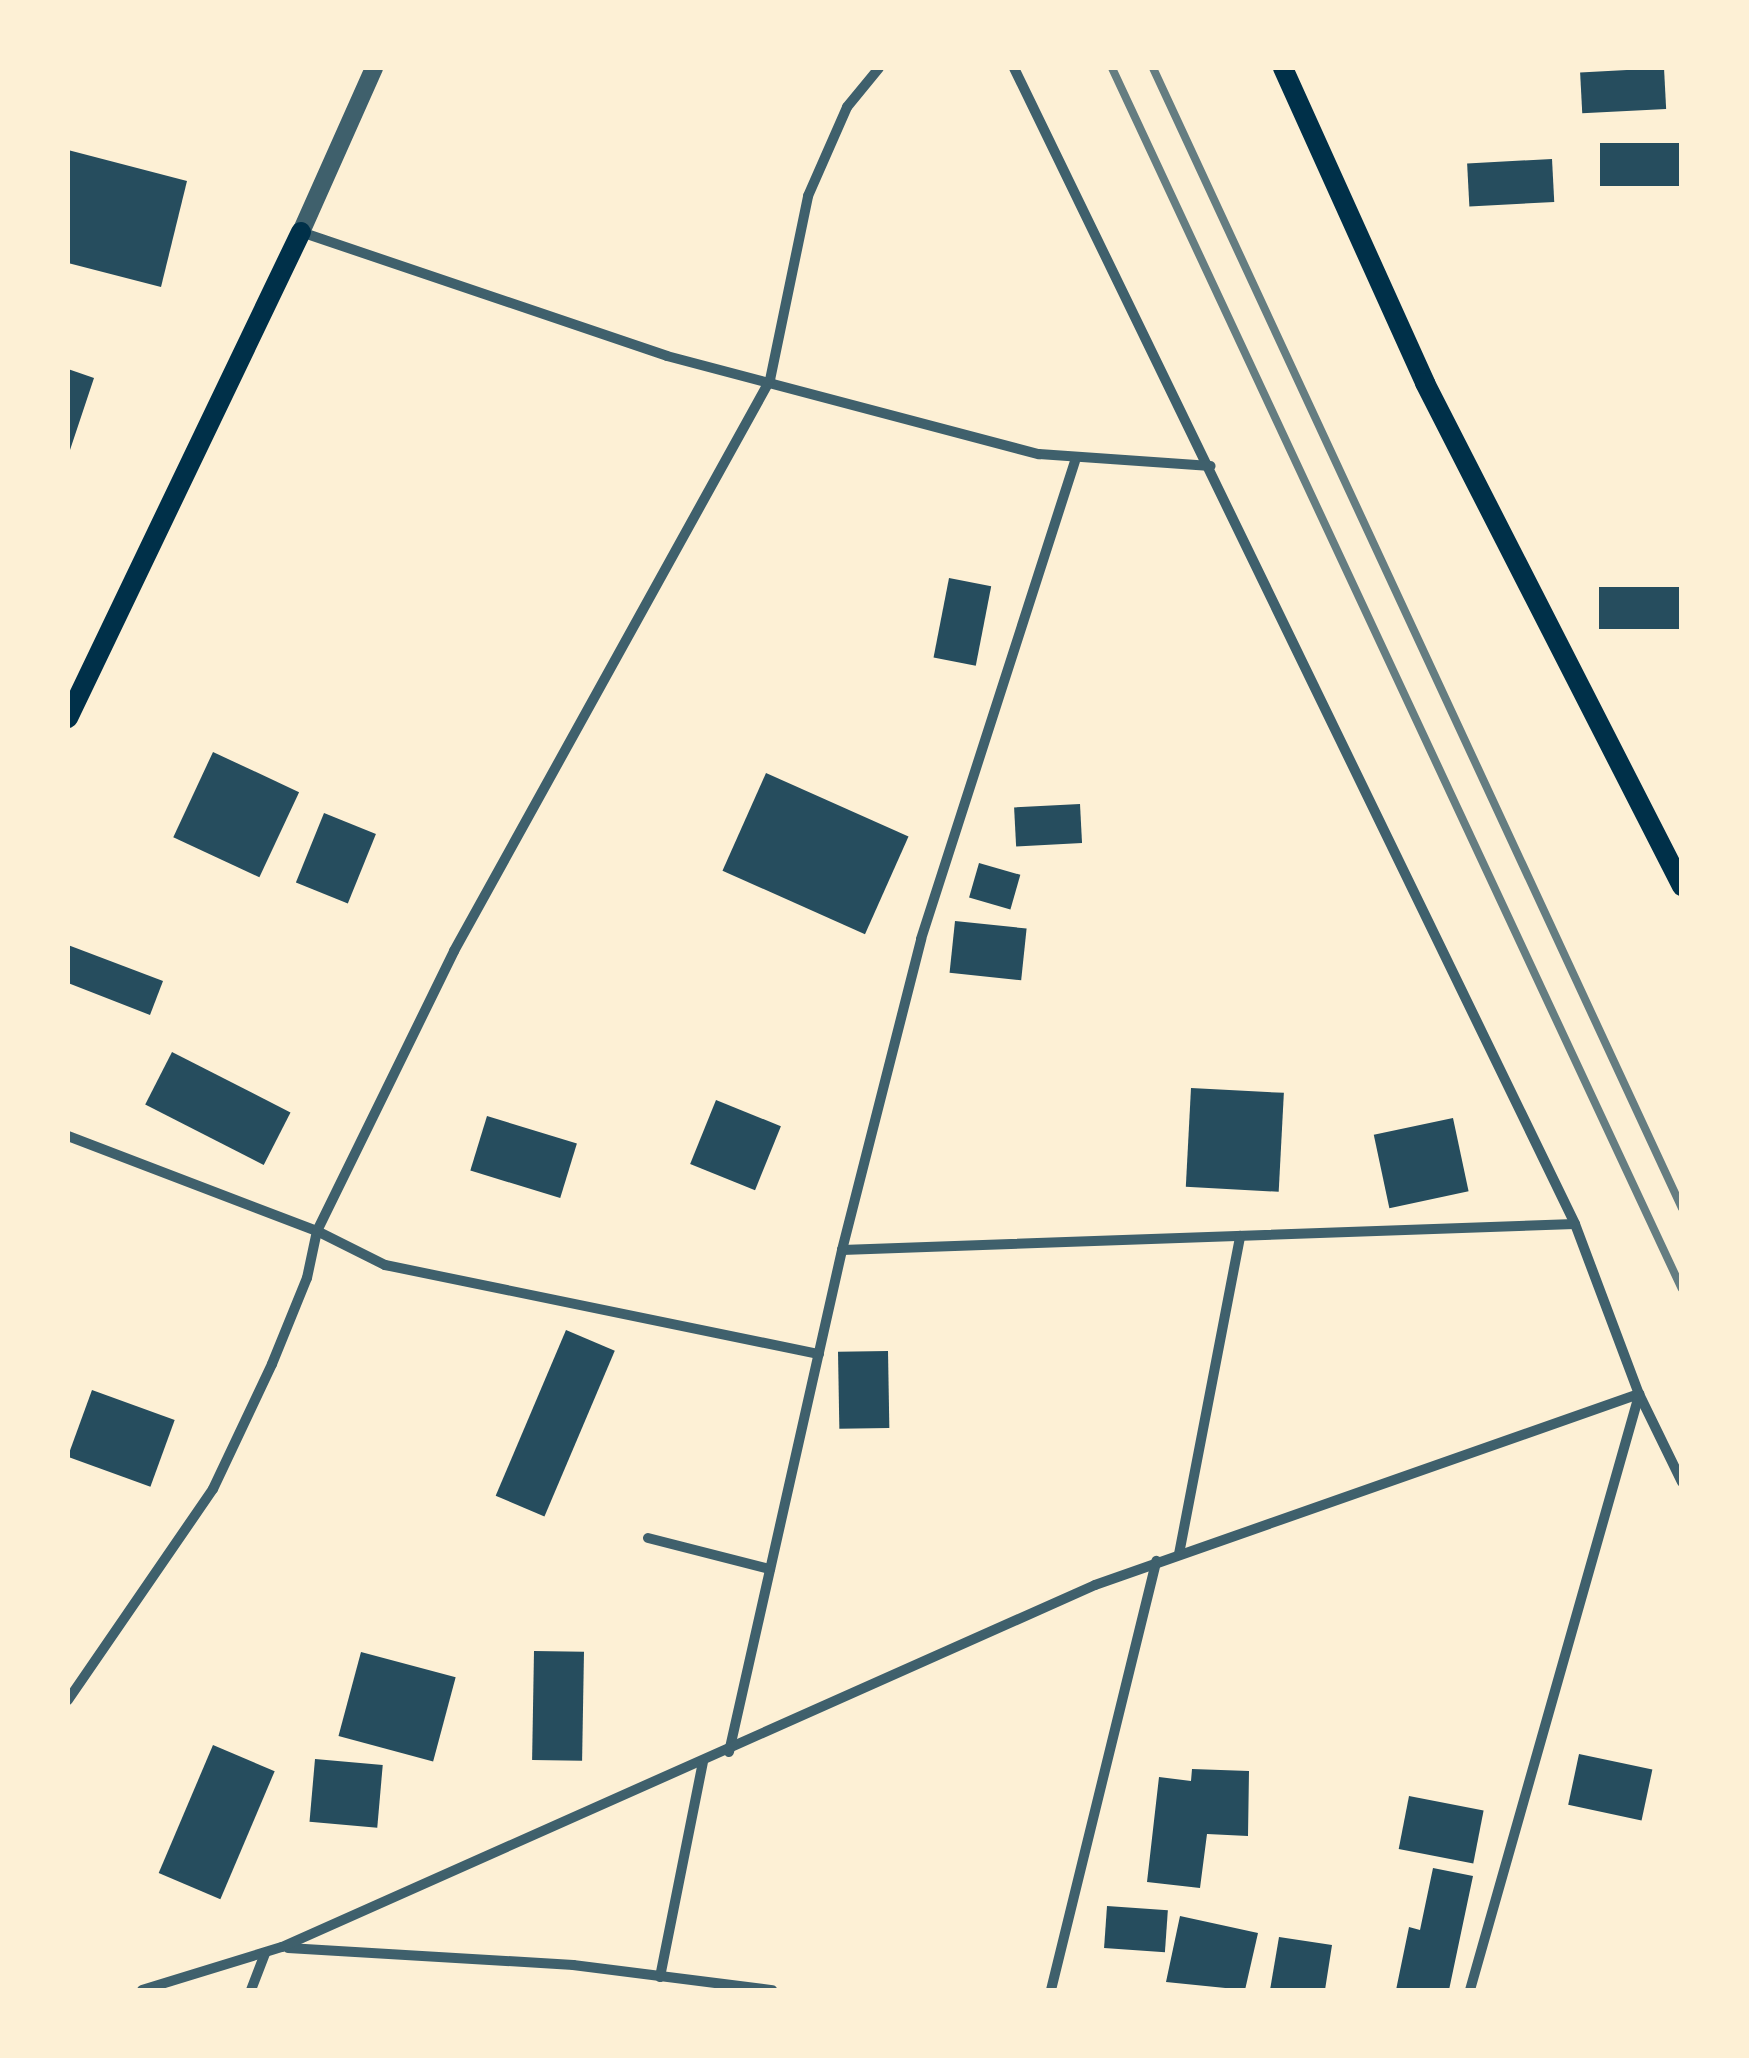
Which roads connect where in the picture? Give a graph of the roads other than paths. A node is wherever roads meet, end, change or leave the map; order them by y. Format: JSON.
{"nodes":[{"id":1,"x":374,"y":68,"type":"edge"},
{"id":2,"x":879,"y":68,"type":"edge"},
{"id":3,"x":1014,"y":68,"type":"edge"},
{"id":4,"x":1284,"y":68,"type":"edge"},
{"id":5,"x":301,"y":232,"type":"junction"},
{"id":6,"x":770,"y":380,"type":"junction"},
{"id":7,"x":1075,"y":461,"type":"junction"},
{"id":8,"x":1211,"y":466,"type":"junction"},
{"id":9,"x":68,"y":718,"type":"edge"},
{"id":10,"x":1682,"y":886,"type":"edge"},
{"id":11,"x":68,"y":1136,"type":"edge"},
{"id":12,"x":1575,"y":1224,"type":"junction"},
{"id":13,"x":317,"y":1231,"type":"junction"},
{"id":14,"x":1240,"y":1236,"type":"junction"},
{"id":15,"x":842,"y":1250,"type":"junction"},
{"id":16,"x":819,"y":1354,"type":"junction"},
{"id":17,"x":1639,"y":1394,"type":"junction"},
{"id":18,"x":1682,"y":1482,"type":"edge"},
{"id":19,"x":648,"y":1538,"type":"dead end"},
{"id":20,"x":1179,"y":1554,"type":"junction"},
{"id":21,"x":1156,"y":1562,"type":"junction"},
{"id":22,"x":770,"y":1569,"type":"junction"},
{"id":23,"x":68,"y":1700,"type":"edge"},
{"id":24,"x":729,"y":1752,"type":"junction"},
{"id":25,"x":703,"y":1762,"type":"junction"},
{"id":26,"x":282,"y":1948,"type":"junction"},
{"id":27,"x":265,"y":1952,"type":"junction"},
{"id":28,"x":660,"y":1976,"type":"junction"},
{"id":29,"x":142,"y":1990,"type":"edge"},
{"id":30,"x":251,"y":1990,"type":"edge"},
{"id":31,"x":772,"y":1990,"type":"edge"},
{"id":32,"x":1051,"y":1990,"type":"edge"},
{"id":33,"x":1470,"y":1990,"type":"edge"}],
"edges":[{"from":1,"to":5,"type":"street"},
{"from":2,"to":6,"type":"street"},
{"from":3,"to":8,"type":"street"},
{"from":4,"to":10,"type":"main road"},
{"from":5,"to":6,"type":"street"},
{"from":5,"to":9,"type":"main road"},
{"from":6,"to":7,"type":"street"},
{"from":6,"to":13,"type":"street"},
{"from":7,"to":8,"type":"street"},
{"from":7,"to":15,"type":"street"},
{"from":8,"to":12,"type":"street"},
{"from":11,"to":13,"type":"street"},
{"from":12,"to":14,"type":"street"},
{"from":12,"to":17,"type":"street"},
{"from":13,"to":16,"type":"street"},
{"from":13,"to":23,"type":"street"},
{"from":14,"to":15,"type":"street"},
{"from":14,"to":20,"type":"street"},
{"from":15,"to":16,"type":"street"},
{"from":16,"to":22,"type":"street"},
{"from":17,"to":18,"type":"street"},
{"from":17,"to":20,"type":"street"},
{"from":17,"to":33,"type":"street"},
{"from":19,"to":22,"type":"street"},
{"from":20,"to":21,"type":"street"},
{"from":21,"to":24,"type":"street"},
{"from":21,"to":32,"type":"street"},
{"from":22,"to":24,"type":"street"},
{"from":24,"to":25,"type":"street"},
{"from":25,"to":26,"type":"street"},
{"from":25,"to":28,"type":"street"},
{"from":26,"to":27,"type":"street"},
{"from":26,"to":28,"type":"street"},
{"from":27,"to":29,"type":"street"},
{"from":27,"to":30,"type":"street"},
{"from":28,"to":31,"type":"street"}]}
